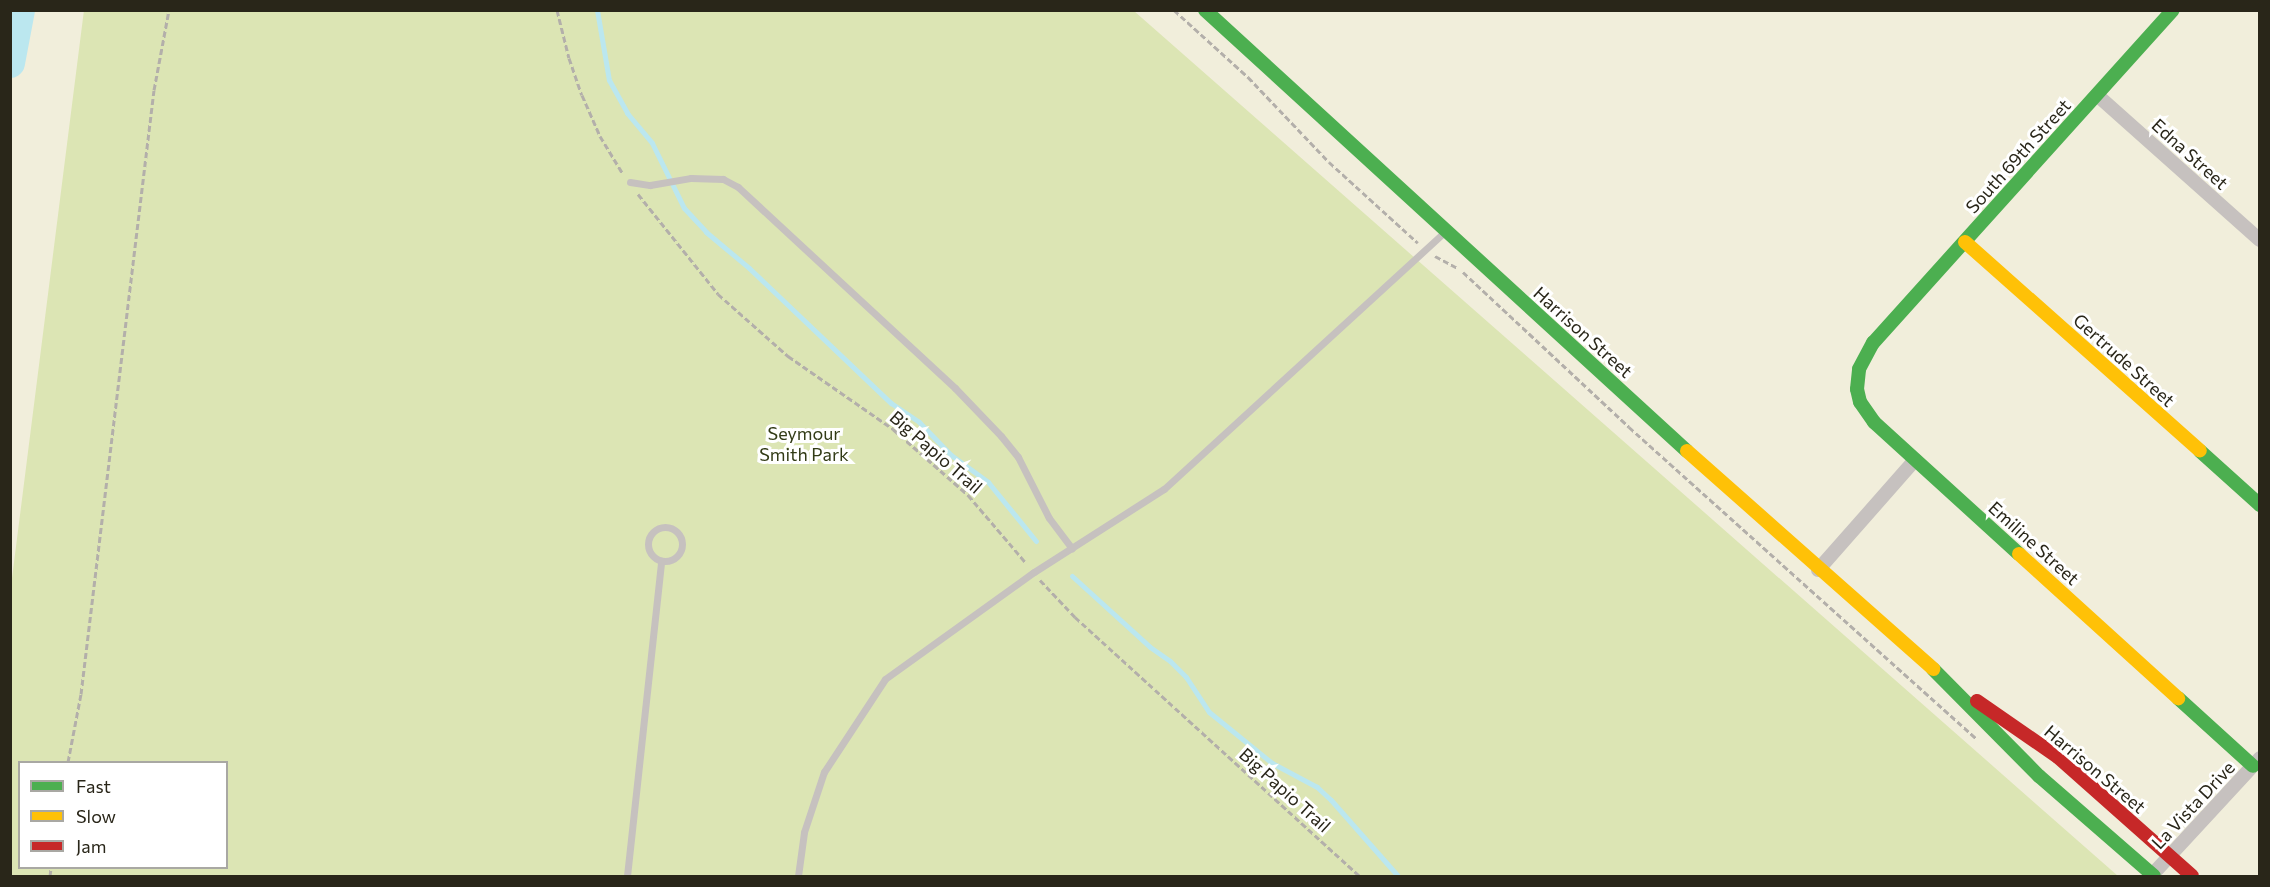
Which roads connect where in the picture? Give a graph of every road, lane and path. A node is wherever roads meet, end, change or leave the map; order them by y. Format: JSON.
{"nodes":[{"id":1,"x":169,"y":10,"type":"edge"},
{"id":2,"x":557,"y":10,"type":"edge"},
{"id":3,"x":1174,"y":10,"type":"edge"},
{"id":4,"x":1205,"y":10,"type":"edge"},
{"id":5,"x":2173,"y":10,"type":"edge"},
{"id":6,"x":2097,"y":95,"type":"junction"},
{"id":7,"x":630,"y":182,"type":"junction"},
{"id":8,"x":1446,"y":230,"type":"junction"},
{"id":9,"x":2259,"y":240,"type":"edge"},
{"id":10,"x":1965,"y":242,"type":"junction"},
{"id":11,"x":1426,"y":249,"type":"junction"},
{"id":12,"x":1889,"y":326,"type":"joint"},
{"id":13,"x":1915,"y":460,"type":"junction"},
{"id":14,"x":2259,"y":505,"type":"edge"},
{"id":15,"x":1072,"y":548,"type":"junction"},
{"id":16,"x":661,"y":561,"type":"junction"},
{"id":17,"x":1818,"y":570,"type":"junction"},
{"id":18,"x":1034,"y":572,"type":"junction"},
{"id":19,"x":1941,"y":676,"type":"junction"},
{"id":20,"x":1983,"y":744,"type":"dead end"},
{"id":21,"x":68,"y":761,"type":"edge"},
{"id":22,"x":2256,"y":762,"type":"edge"},
{"id":23,"x":2169,"y":856,"type":"junction"},
{"id":24,"x":627,"y":876,"type":"edge"},
{"id":25,"x":798,"y":876,"type":"edge"},
{"id":26,"x":1360,"y":876,"type":"edge"},
{"id":27,"x":2153,"y":876,"type":"edge"},
{"id":28,"x":2192,"y":876,"type":"edge"}],
"edges":[{"from":1,"to":21,"type":"path"},
{"from":2,"to":7,"type":"path","name":"Big Papio Trail"},
{"from":3,"to":11,"type":"path"},
{"from":4,"to":8,"type":"main road","name":"Harrison Street"},
{"from":5,"to":6,"type":"main road","name":"South 69th Street"},
{"from":6,"to":9,"type":"street","name":"Edna Street"},
{"from":6,"to":10,"type":"main road","name":"South 69th Street"},
{"from":7,"to":15,"type":"lane"},
{"from":7,"to":18,"type":"path","name":"Big Papio Trail"},
{"from":8,"to":11,"type":"lane"},
{"from":8,"to":17,"type":"main road","name":"Harrison Street"},
{"from":10,"to":12,"type":"main road","name":"South 69th Street"},
{"from":10,"to":14,"type":"main road","name":"Gertrude Street"},
{"from":11,"to":15,"type":"lane"},
{"from":11,"to":20,"type":"path"},
{"from":12,"to":13,"type":"main road","name":"Emiline Street"},
{"from":13,"to":17,"type":"street"},
{"from":13,"to":22,"type":"main road","name":"Emiline Street"},
{"from":15,"to":18,"type":"lane"},
{"from":16,"to":16,"type":"lane"},
{"from":16,"to":24,"type":"lane"},
{"from":17,"to":19,"type":"main road","name":"Harrison Street"},
{"from":18,"to":25,"type":"lane"},
{"from":18,"to":26,"type":"path","name":"Big Papio Trail"},
{"from":19,"to":23,"type":"main road","name":"Harrison Street"},
{"from":19,"to":27,"type":"main road","name":"Harrison Street"},
{"from":22,"to":23,"type":"street","name":"La Vista Drive"},
{"from":23,"to":27,"type":"street","name":"La Vista Drive"},
{"from":23,"to":28,"type":"main road","name":"Harrison Street"}]}
